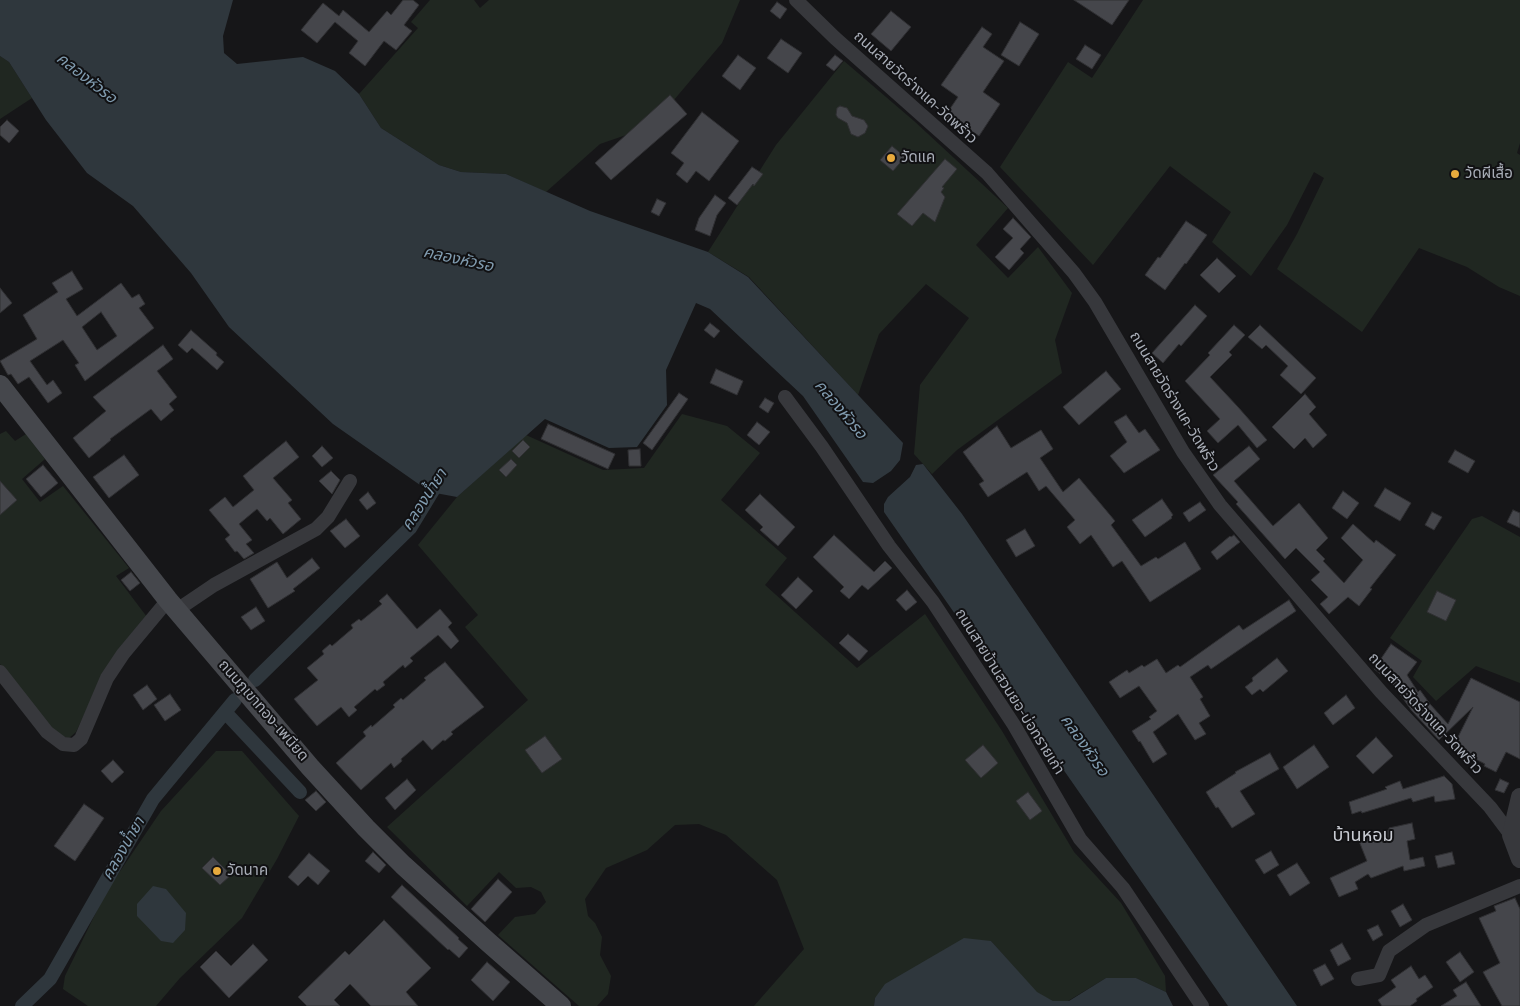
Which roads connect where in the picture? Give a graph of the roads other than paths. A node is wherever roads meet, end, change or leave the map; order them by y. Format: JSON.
{"nodes":[{"id":1,"x":796,"y":0,"type":"edge"},
{"id":2,"x":0,"y":384,"type":"edge"},
{"id":3,"x":785,"y":397,"type":"dead end"},
{"id":4,"x":350,"y":480,"type":"dead end"},
{"id":5,"x":172,"y":605,"type":"junction"},
{"id":6,"x":0,"y":672,"type":"edge"},
{"id":7,"x":1520,"y":797,"type":"edge"},
{"id":8,"x":1511,"y":835,"type":"junction"},
{"id":9,"x":1520,"y":859,"type":"edge"},
{"id":10,"x":1520,"y":886,"type":"edge"},
{"id":11,"x":1358,"y":979,"type":"dead end"},
{"id":12,"x":561,"y":1006,"type":"edge"},
{"id":13,"x":1202,"y":1006,"type":"edge"}],
"edges":[{"from":1,"to":8,"type":"street","name":"ถนนสายวัดร่างแค-วัดพร้าว"},
{"from":2,"to":5,"type":"main road","name":"ถนนภูเขาทอง-เพนียด"},
{"from":3,"to":13,"type":"street","name":"ถนนสายบ้านสวนยอ-บ่อทรายเก่า"},
{"from":4,"to":5,"type":"street"},
{"from":5,"to":6,"type":"street"},
{"from":5,"to":12,"type":"main road","name":"ถนนภูเขาทอง-เพนียด"},
{"from":7,"to":8,"type":"street"},
{"from":8,"to":9,"type":"street"},
{"from":10,"to":11,"type":"street"}]}
